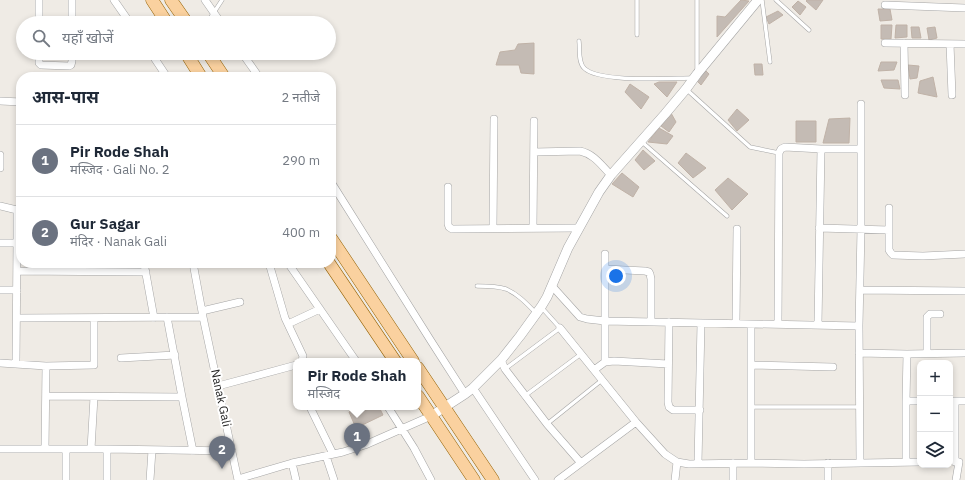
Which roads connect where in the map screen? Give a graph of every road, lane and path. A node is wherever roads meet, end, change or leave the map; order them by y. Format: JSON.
{"nodes":[{"id":1,"x":39,"y":0,"type":"edge"},
{"id":2,"x":72,"y":0,"type":"edge"},
{"id":3,"x":114,"y":0,"type":"edge"},
{"id":4,"x":152,"y":0,"type":"edge"},
{"id":5,"x":171,"y":0,"type":"edge"},
{"id":6,"x":205,"y":0,"type":"edge"},
{"id":7,"x":222,"y":0,"type":"edge"},
{"id":8,"x":637,"y":0,"type":"edge"},
{"id":9,"x":697,"y":0,"type":"edge"},
{"id":10,"x":758,"y":0,"type":"edge"},
{"id":11,"x":762,"y":0,"type":"edge"},
{"id":12,"x":776,"y":0,"type":"edge"},
{"id":13,"x":885,"y":5,"type":"dead end"},
{"id":14,"x":965,"y":8,"type":"edge"},
{"id":15,"x":214,"y":13,"type":"junction"},
{"id":16,"x":39,"y":16,"type":"edge"},
{"id":17,"x":72,"y":16,"type":"edge"},
{"id":18,"x":125,"y":16,"type":"edge"},
{"id":19,"x":162,"y":16,"type":"edge"},
{"id":20,"x":182,"y":16,"type":"edge"},
{"id":21,"x":212,"y":16,"type":"edge"},
{"id":22,"x":216,"y":16,"type":"edge"},
{"id":23,"x":809,"y":30,"type":"dead end"},
{"id":24,"x":637,"y":35,"type":"dead end"},
{"id":25,"x":579,"y":41,"type":"dead end"},
{"id":26,"x":885,"y":43,"type":"dead end"},
{"id":27,"x":904,"y":43,"type":"junction"},
{"id":28,"x":950,"y":44,"type":"junction"},
{"id":29,"x":965,"y":44,"type":"edge"},
{"id":30,"x":39,"y":60,"type":"edge"},
{"id":31,"x":72,"y":60,"type":"edge"},
{"id":32,"x":156,"y":60,"type":"edge"},
{"id":33,"x":191,"y":60,"type":"edge"},
{"id":34,"x":213,"y":60,"type":"edge"},
{"id":35,"x":247,"y":60,"type":"edge"},
{"id":36,"x":770,"y":62,"type":"dead end"},
{"id":37,"x":164,"y":72,"type":"edge"},
{"id":38,"x":199,"y":72,"type":"edge"},
{"id":39,"x":221,"y":72,"type":"edge"},
{"id":40,"x":255,"y":72,"type":"edge"},
{"id":41,"x":695,"y":76,"type":"junction"},
{"id":42,"x":686,"y":89,"type":"junction"},
{"id":43,"x":952,"y":95,"type":"dead end"},
{"id":44,"x":905,"y":96,"type":"dead end"},
{"id":45,"x":0,"y":101,"type":"edge"},
{"id":46,"x":16,"y":102,"type":"edge"},
{"id":47,"x":861,"y":104,"type":"dead end"},
{"id":48,"x":494,"y":118,"type":"dead end"},
{"id":49,"x":534,"y":122,"type":"dead end"},
{"id":50,"x":641,"y":141,"type":"junction"},
{"id":51,"x":821,"y":149,"type":"junction"},
{"id":52,"x":861,"y":149,"type":"junction"},
{"id":53,"x":534,"y":152,"type":"junction"},
{"id":54,"x":779,"y":153,"type":"junction"},
{"id":55,"x":0,"y":154,"type":"edge"},
{"id":56,"x":0,"y":168,"type":"edge"},
{"id":57,"x":611,"y":175,"type":"junction"},
{"id":58,"x":448,"y":187,"type":"dead end"},
{"id":59,"x":336,"y":190,"type":"edge"},
{"id":60,"x":0,"y":206,"type":"edge"},
{"id":61,"x":889,"y":208,"type":"dead end"},
{"id":62,"x":16,"y":209,"type":"edge"},
{"id":63,"x":727,"y":216,"type":"dead end"},
{"id":64,"x":493,"y":228,"type":"junction"},
{"id":65,"x":533,"y":228,"type":"junction"},
{"id":66,"x":579,"y":228,"type":"junction"},
{"id":67,"x":819,"y":228,"type":"junction"},
{"id":68,"x":737,"y":229,"type":"dead end"},
{"id":69,"x":861,"y":229,"type":"junction"},
{"id":70,"x":889,"y":230,"type":"junction"},
{"id":71,"x":0,"y":243,"type":"edge"},
{"id":72,"x":16,"y":243,"type":"edge"},
{"id":73,"x":336,"y":246,"type":"edge"},
{"id":74,"x":605,"y":254,"type":"dead end"},
{"id":75,"x":965,"y":254,"type":"edge"},
{"id":76,"x":145,"y":268,"type":"edge"},
{"id":77,"x":194,"y":268,"type":"edge"},
{"id":78,"x":270,"y":268,"type":"edge"},
{"id":79,"x":292,"y":268,"type":"edge"},
{"id":80,"x":332,"y":268,"type":"edge"},
{"id":81,"x":605,"y":269,"type":"junction"},
{"id":82,"x":17,"y":271,"type":"joint"},
{"id":83,"x":146,"y":272,"type":"junction"},
{"id":84,"x":477,"y":286,"type":"dead end"},
{"id":85,"x":552,"y":286,"type":"junction"},
{"id":86,"x":0,"y":290,"type":"edge"},
{"id":87,"x":17,"y":290,"type":"junction"},
{"id":88,"x":860,"y":290,"type":"junction"},
{"id":89,"x":965,"y":291,"type":"edge"},
{"id":90,"x":240,"y":302,"type":"dead end"},
{"id":91,"x":320,"y":308,"type":"junction"},
{"id":92,"x":539,"y":310,"type":"junction"},
{"id":93,"x":202,"y":314,"type":"junction"},
{"id":94,"x":940,"y":314,"type":"dead end"},
{"id":95,"x":167,"y":317,"type":"junction"},
{"id":96,"x":17,"y":318,"type":"junction"},
{"id":97,"x":94,"y":318,"type":"junction"},
{"id":98,"x":154,"y":318,"type":"junction"},
{"id":99,"x":605,"y":321,"type":"junction"},
{"id":100,"x":651,"y":322,"type":"junction"},
{"id":101,"x":668,"y":322,"type":"junction"},
{"id":102,"x":701,"y":323,"type":"junction"},
{"id":103,"x":736,"y":323,"type":"junction"},
{"id":104,"x":288,"y":324,"type":"junction"},
{"id":105,"x":751,"y":324,"type":"junction"},
{"id":106,"x":778,"y":324,"type":"junction"},
{"id":107,"x":818,"y":324,"type":"junction"},
{"id":108,"x":859,"y":326,"type":"junction"},
{"id":109,"x":560,"y":328,"type":"junction"},
{"id":110,"x":859,"y":353,"type":"junction"},
{"id":111,"x":927,"y":353,"type":"junction"},
{"id":112,"x":965,"y":353,"type":"edge"},
{"id":113,"x":581,"y":354,"type":"junction"},
{"id":114,"x":907,"y":354,"type":"junction"},
{"id":115,"x":175,"y":355,"type":"junction"},
{"id":116,"x":121,"y":358,"type":"dead end"},
{"id":117,"x":303,"y":358,"type":"edge"},
{"id":118,"x":354,"y":358,"type":"edge"},
{"id":119,"x":393,"y":358,"type":"edge"},
{"id":120,"x":411,"y":358,"type":"edge"},
{"id":121,"x":501,"y":360,"type":"junction"},
{"id":122,"x":605,"y":362,"type":"junction"},
{"id":123,"x":0,"y":364,"type":"edge"},
{"id":124,"x":16,"y":364,"type":"junction"},
{"id":125,"x":668,"y":364,"type":"junction"},
{"id":126,"x":46,"y":366,"type":"junction"},
{"id":127,"x":293,"y":366,"type":"edge"},
{"id":128,"x":751,"y":366,"type":"junction"},
{"id":129,"x":833,"y":367,"type":"dead end"},
{"id":130,"x":506,"y":369,"type":"junction"},
{"id":131,"x":594,"y":370,"type":"junction"},
{"id":132,"x":421,"y":372,"type":"edge"},
{"id":133,"x":602,"y":380,"type":"junction"},
{"id":134,"x":218,"y":386,"type":"junction"},
{"id":135,"x":473,"y":388,"type":"junction"},
{"id":136,"x":465,"y":394,"type":"junction"},
{"id":137,"x":526,"y":395,"type":"junction"},
{"id":138,"x":46,"y":396,"type":"junction"},
{"id":139,"x":94,"y":397,"type":"junction"},
{"id":140,"x":182,"y":397,"type":"junction"},
{"id":141,"x":421,"y":401,"type":"edge"},
{"id":142,"x":906,"y":401,"type":"junction"},
{"id":143,"x":917,"y":401,"type":"edge"},
{"id":144,"x":953,"y":401,"type":"edge"},
{"id":145,"x":965,"y":401,"type":"edge"},
{"id":146,"x":444,"y":407,"type":"junction"},
{"id":147,"x":752,"y":407,"type":"junction"},
{"id":148,"x":860,"y":407,"type":"junction"},
{"id":149,"x":311,"y":410,"type":"edge"},
{"id":150,"x":390,"y":410,"type":"edge"},
{"id":151,"x":700,"y":410,"type":"junction"},
{"id":152,"x":953,"y":413,"type":"edge"},
{"id":153,"x":431,"y":416,"type":"junction"},
{"id":154,"x":636,"y":422,"type":"junction"},
{"id":155,"x":548,"y":424,"type":"junction"},
{"id":156,"x":402,"y":428,"type":"junction"},
{"id":157,"x":0,"y":449,"type":"edge"},
{"id":158,"x":45,"y":449,"type":"junction"},
{"id":159,"x":66,"y":449,"type":"junction"},
{"id":160,"x":91,"y":449,"type":"junction"},
{"id":161,"x":107,"y":449,"type":"junction"},
{"id":162,"x":152,"y":450,"type":"junction"},
{"id":163,"x":193,"y":451,"type":"junction"},
{"id":164,"x":232,"y":451,"type":"junction"},
{"id":165,"x":329,"y":455,"type":"junction"},
{"id":166,"x":677,"y":462,"type":"junction"},
{"id":167,"x":860,"y":462,"type":"junction"},
{"id":168,"x":906,"y":462,"type":"junction"},
{"id":169,"x":917,"y":462,"type":"edge"},
{"id":170,"x":957,"y":462,"type":"edge"},
{"id":171,"x":292,"y":463,"type":"junction"},
{"id":172,"x":580,"y":463,"type":"junction"},
{"id":173,"x":698,"y":463,"type":"junction"},
{"id":174,"x":733,"y":463,"type":"junction"},
{"id":175,"x":751,"y":463,"type":"junction"},
{"id":176,"x":828,"y":463,"type":"junction"},
{"id":177,"x":66,"y":480,"type":"edge"},
{"id":178,"x":107,"y":480,"type":"edge"},
{"id":179,"x":150,"y":480,"type":"edge"},
{"id":180,"x":238,"y":480,"type":"edge"},
{"id":181,"x":296,"y":480,"type":"edge"},
{"id":182,"x":334,"y":480,"type":"edge"},
{"id":183,"x":431,"y":480,"type":"edge"},
{"id":184,"x":474,"y":480,"type":"edge"},
{"id":185,"x":493,"y":480,"type":"edge"},
{"id":186,"x":535,"y":480,"type":"edge"},
{"id":187,"x":558,"y":480,"type":"edge"},
{"id":188,"x":675,"y":480,"type":"edge"},
{"id":189,"x":733,"y":480,"type":"edge"},
{"id":190,"x":828,"y":480,"type":"edge"},
{"id":191,"x":956,"y":480,"type":"edge"}],
"edges":[{"from":1,"to":16,"type":"street"},
{"from":2,"to":17,"type":"street"},
{"from":3,"to":18,"type":"street"},
{"from":4,"to":19,"type":"main road"},
{"from":5,"to":20,"type":"main road"},
{"from":6,"to":15,"type":"street"},
{"from":7,"to":15,"type":"lane"},
{"from":8,"to":24,"type":"lane"},
{"from":9,"to":41,"type":"lane"},
{"from":10,"to":41,"type":"street"},
{"from":11,"to":36,"type":"lane"},
{"from":12,"to":23,"type":"lane"},
{"from":13,"to":14,"type":"street"},
{"from":15,"to":21,"type":"lane"},
{"from":15,"to":22,"type":"street"},
{"from":25,"to":41,"type":"lane"},
{"from":26,"to":27,"type":"street"},
{"from":27,"to":28,"type":"street"},
{"from":27,"to":44,"type":"street"},
{"from":28,"to":29,"type":"street"},
{"from":28,"to":43,"type":"street"},
{"from":30,"to":31,"type":"street"},
{"from":32,"to":37,"type":"street"},
{"from":33,"to":38,"type":"main road"},
{"from":34,"to":39,"type":"main road"},
{"from":35,"to":40,"type":"street"},
{"from":41,"to":42,"type":"street"},
{"from":42,"to":50,"type":"street"},
{"from":42,"to":54,"type":"lane"},
{"from":45,"to":46,"type":"street"},
{"from":47,"to":52,"type":"street"},
{"from":48,"to":64,"type":"street"},
{"from":49,"to":53,"type":"street"},
{"from":50,"to":57,"type":"street"},
{"from":50,"to":63,"type":"lane"},
{"from":51,"to":52,"type":"street"},
{"from":51,"to":54,"type":"street"},
{"from":51,"to":67,"type":"street"},
{"from":52,"to":69,"type":"street"},
{"from":53,"to":57,"type":"street"},
{"from":53,"to":65,"type":"street"},
{"from":54,"to":106,"type":"street"},
{"from":55,"to":56,"type":"street"},
{"from":57,"to":66,"type":"street"},
{"from":58,"to":64,"type":"street"},
{"from":59,"to":136,"type":"street"},
{"from":60,"to":62,"type":"street"},
{"from":61,"to":70,"type":"street"},
{"from":64,"to":65,"type":"street"},
{"from":65,"to":66,"type":"street"},
{"from":66,"to":85,"type":"street"},
{"from":67,"to":69,"type":"street"},
{"from":67,"to":107,"type":"street"},
{"from":68,"to":103,"type":"street"},
{"from":69,"to":70,"type":"street"},
{"from":69,"to":88,"type":"street"},
{"from":70,"to":75,"type":"street"},
{"from":71,"to":72,"type":"street"},
{"from":73,"to":120,"type":"main road"},
{"from":74,"to":81,"type":"street"},
{"from":76,"to":83,"type":"street"},
{"from":77,"to":93,"type":"street","name":"Nanak Gali"},
{"from":78,"to":104,"type":"street"},
{"from":79,"to":91,"type":"street"},
{"from":80,"to":119,"type":"main road"},
{"from":81,"to":99,"type":"street"},
{"from":81,"to":100,"type":"street"},
{"from":82,"to":83,"type":"street"},
{"from":82,"to":87,"type":"street"},
{"from":83,"to":98,"type":"street"},
{"from":84,"to":92,"type":"lane"},
{"from":85,"to":92,"type":"street"},
{"from":85,"to":99,"type":"street"},
{"from":86,"to":87,"type":"street"},
{"from":87,"to":96,"type":"street"},
{"from":88,"to":89,"type":"street"},
{"from":88,"to":108,"type":"street"},
{"from":90,"to":93,"type":"street"},
{"from":91,"to":104,"type":"street"},
{"from":91,"to":118,"type":"street"},
{"from":92,"to":109,"type":"lane"},
{"from":92,"to":121,"type":"street"},
{"from":93,"to":95,"type":"street"},
{"from":93,"to":134,"type":"street","name":"Nanak Gali"},
{"from":94,"to":111,"type":"street"},
{"from":95,"to":98,"type":"street"},
{"from":95,"to":115,"type":"street"},
{"from":96,"to":97,"type":"street"},
{"from":96,"to":124,"type":"street"},
{"from":97,"to":98,"type":"street"},
{"from":97,"to":126,"type":"street"},
{"from":99,"to":100,"type":"street"},
{"from":99,"to":122,"type":"street"},
{"from":100,"to":101,"type":"street"},
{"from":101,"to":102,"type":"street"},
{"from":101,"to":125,"type":"street"},
{"from":102,"to":103,"type":"street"},
{"from":102,"to":151,"type":"street"},
{"from":103,"to":105,"type":"street"},
{"from":104,"to":117,"type":"street"},
{"from":105,"to":106,"type":"street"},
{"from":105,"to":128,"type":"street"},
{"from":106,"to":107,"type":"street"},
{"from":107,"to":108,"type":"street"},
{"from":108,"to":110,"type":"street"},
{"from":109,"to":113,"type":"street"},
{"from":109,"to":130,"type":"lane"},
{"from":110,"to":114,"type":"street"},
{"from":110,"to":148,"type":"street"},
{"from":111,"to":112,"type":"street"},
{"from":111,"to":114,"type":"street"},
{"from":113,"to":131,"type":"street"},
{"from":113,"to":137,"type":"lane"},
{"from":114,"to":142,"type":"street"},
{"from":115,"to":116,"type":"street"},
{"from":115,"to":140,"type":"street"},
{"from":121,"to":130,"type":"street"},
{"from":121,"to":135,"type":"street"},
{"from":122,"to":125,"type":"street"},
{"from":122,"to":131,"type":"street"},
{"from":123,"to":124,"type":"street"},
{"from":124,"to":126,"type":"street"},
{"from":125,"to":151,"type":"street"},
{"from":126,"to":138,"type":"street"},
{"from":127,"to":134,"type":"street"},
{"from":128,"to":129,"type":"street"},
{"from":128,"to":147,"type":"street"},
{"from":130,"to":137,"type":"street"},
{"from":131,"to":133,"type":"street"},
{"from":132,"to":146,"type":"main road"},
{"from":133,"to":154,"type":"street"},
{"from":133,"to":155,"type":"lane"},
{"from":134,"to":164,"type":"street","name":"Nanak Gali"},
{"from":135,"to":136,"type":"street"},
{"from":135,"to":186,"type":"street"},
{"from":136,"to":146,"type":"street"},
{"from":137,"to":155,"type":"street"},
{"from":138,"to":139,"type":"street"},
{"from":138,"to":158,"type":"street"},
{"from":139,"to":140,"type":"street"},
{"from":139,"to":160,"type":"street"},
{"from":140,"to":163,"type":"street"},
{"from":141,"to":153,"type":"main road"},
{"from":142,"to":143,"type":"street"},
{"from":142,"to":168,"type":"street"},
{"from":144,"to":145,"type":"street"},
{"from":146,"to":153,"type":"street"},
{"from":146,"to":185,"type":"main road"},
{"from":147,"to":148,"type":"lane"},
{"from":147,"to":175,"type":"street"},
{"from":148,"to":167,"type":"street"},
{"from":149,"to":165,"type":"street"},
{"from":150,"to":156,"type":"street"},
{"from":151,"to":173,"type":"street"},
{"from":152,"to":170,"type":"street"},
{"from":153,"to":156,"type":"street"},
{"from":153,"to":184,"type":"main road"},
{"from":154,"to":166,"type":"street"},
{"from":154,"to":172,"type":"street"},
{"from":155,"to":172,"type":"street"},
{"from":156,"to":165,"type":"street"},
{"from":156,"to":183,"type":"street"},
{"from":157,"to":158,"type":"street"},
{"from":158,"to":159,"type":"street"},
{"from":159,"to":160,"type":"street"},
{"from":159,"to":177,"type":"street"},
{"from":160,"to":161,"type":"street"},
{"from":161,"to":162,"type":"street"},
{"from":161,"to":178,"type":"street"},
{"from":162,"to":163,"type":"street"},
{"from":162,"to":179,"type":"street"},
{"from":163,"to":164,"type":"street"},
{"from":164,"to":180,"type":"street","name":"Nanak Gali"},
{"from":165,"to":171,"type":"street"},
{"from":165,"to":182,"type":"street"},
{"from":166,"to":173,"type":"street"},
{"from":166,"to":188,"type":"street"},
{"from":167,"to":168,"type":"street"},
{"from":167,"to":176,"type":"street"},
{"from":168,"to":169,"type":"street"},
{"from":170,"to":191,"type":"street"},
{"from":171,"to":180,"type":"street"},
{"from":171,"to":181,"type":"street"},
{"from":172,"to":187,"type":"street"},
{"from":173,"to":174,"type":"street"},
{"from":174,"to":175,"type":"street"},
{"from":174,"to":189,"type":"street"},
{"from":175,"to":176,"type":"street"},
{"from":176,"to":190,"type":"street"}]}
